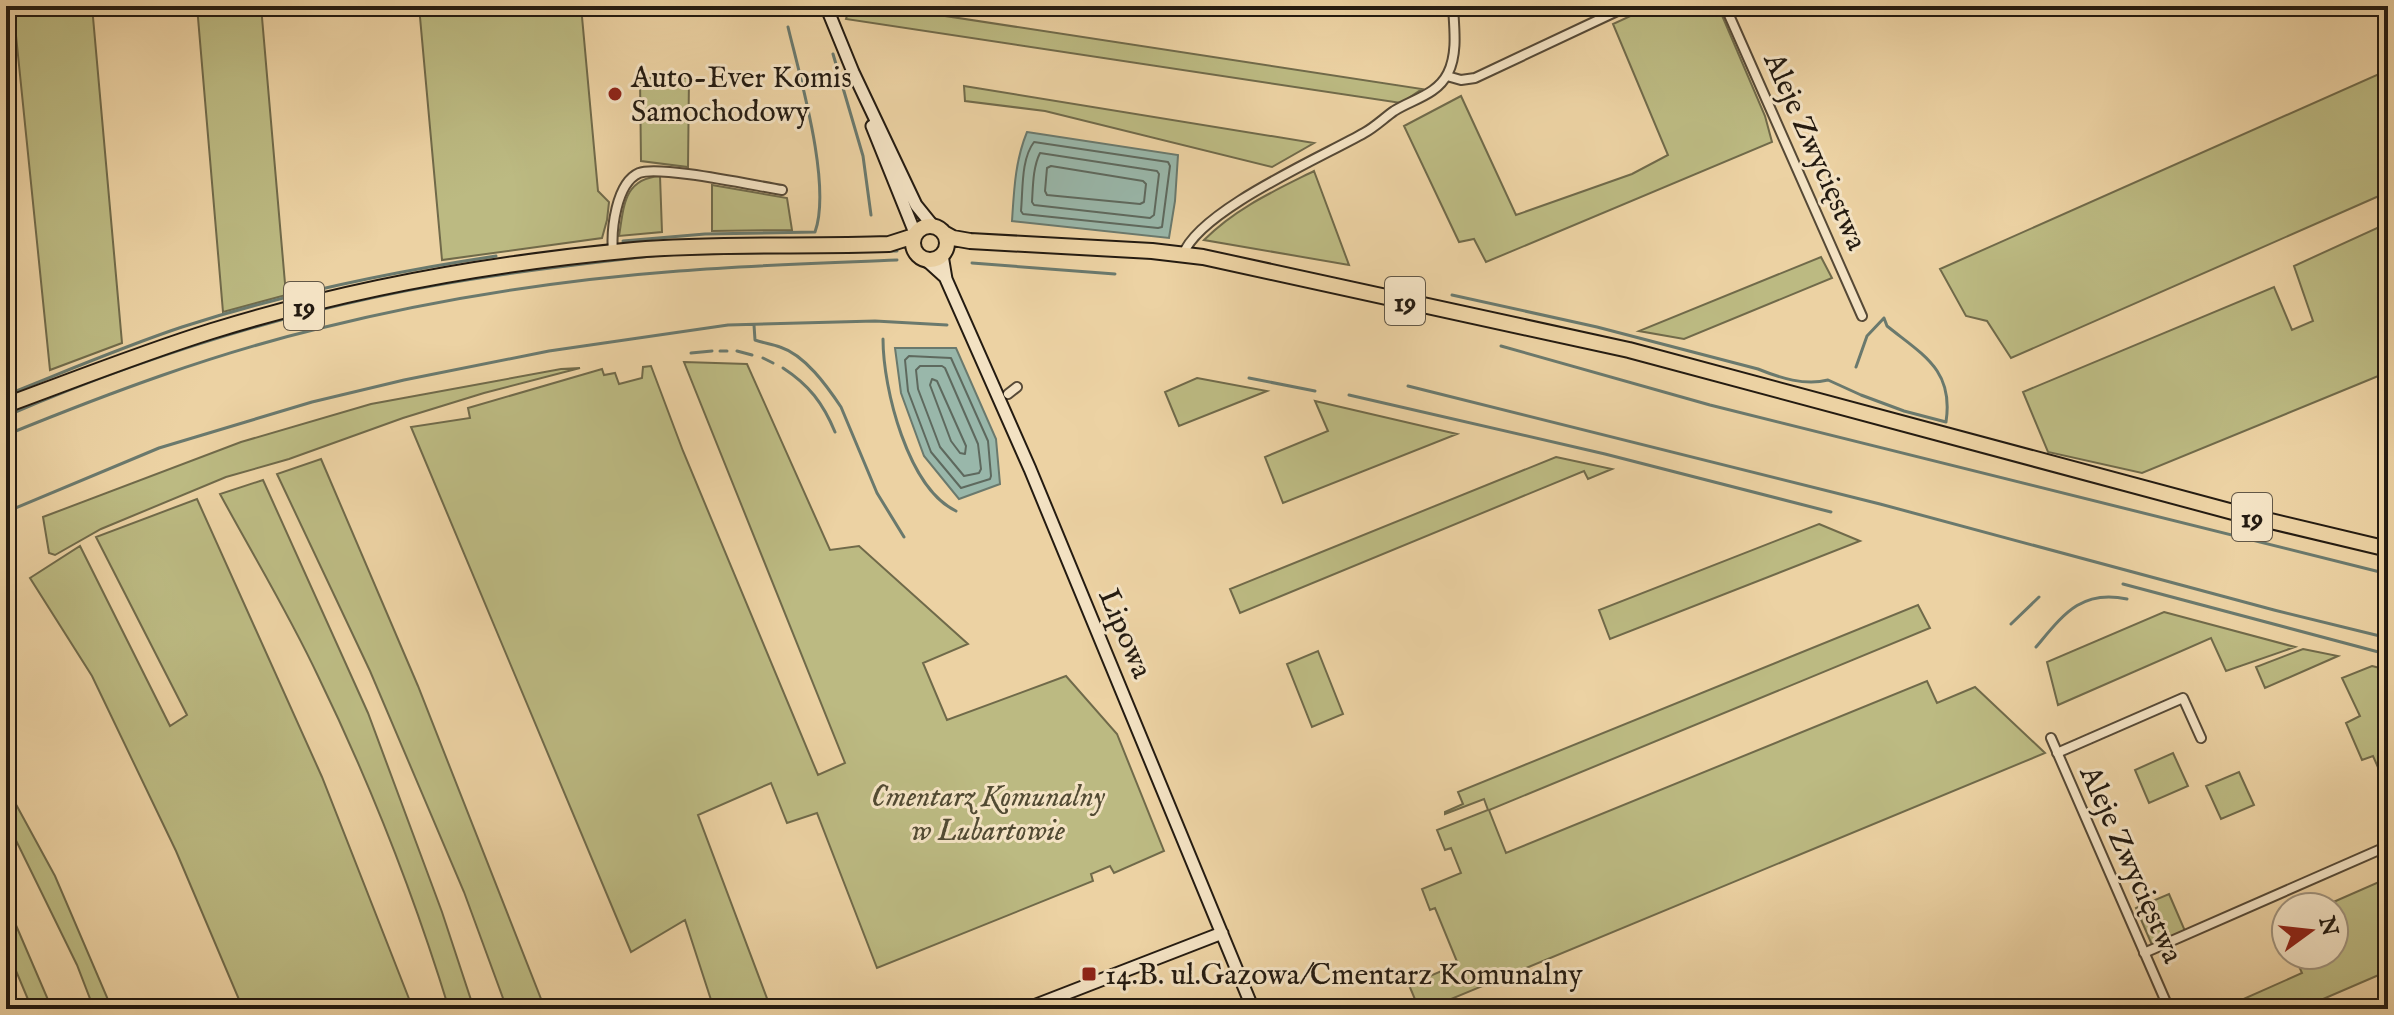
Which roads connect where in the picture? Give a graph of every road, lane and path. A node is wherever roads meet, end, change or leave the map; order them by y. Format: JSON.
{"nodes":[{"id":1,"x":826,"y":6,"type":"edge"},
{"id":2,"x":1453,"y":6,"type":"edge"},
{"id":3,"x":1628,"y":6,"type":"edge"},
{"id":4,"x":1725,"y":6,"type":"edge"},
{"id":5,"x":853,"y":72,"type":"junction"},
{"id":6,"x":1447,"y":76,"type":"junction"},
{"id":7,"x":782,"y":190,"type":"dead end"},
{"id":8,"x":941,"y":240,"type":"junction"},
{"id":9,"x":917,"y":245,"type":"junction"},
{"id":10,"x":613,"y":252,"type":"junction"},
{"id":11,"x":1183,"y":255,"type":"junction"},
{"id":12,"x":946,"y":279,"type":"junction"},
{"id":13,"x":1862,"y":316,"type":"dead end"},
{"id":14,"x":1017,"y":387,"type":"dead end"},
{"id":15,"x":1008,"y":394,"type":"dead end"},
{"id":16,"x":6,"y":405,"type":"edge"},
{"id":17,"x":2388,"y":549,"type":"edge"},
{"id":18,"x":2051,"y":738,"type":"dead end"},
{"id":19,"x":2201,"y":738,"type":"dead end"},
{"id":20,"x":2057,"y":753,"type":"junction"},
{"id":21,"x":2388,"y":846,"type":"edge"},
{"id":22,"x":1222,"y":933,"type":"junction"},
{"id":23,"x":2144,"y":953,"type":"junction"},
{"id":24,"x":1026,"y":1009,"type":"edge"},
{"id":25,"x":1253,"y":1009,"type":"edge"},
{"id":26,"x":2169,"y":1009,"type":"edge"}],
"edges":[{"from":1,"to":5,"type":"street"},
{"from":2,"to":6,"type":"street"},
{"from":3,"to":6,"type":"street"},
{"from":4,"to":13,"type":"street","name":"Aleje Zwycięstwa"},
{"from":5,"to":8,"type":"street","name":"Lipowa"},
{"from":5,"to":9,"type":"street","name":"Lipowa"},
{"from":6,"to":11,"type":"street"},
{"from":7,"to":10,"type":"street"},
{"from":8,"to":9,"type":"highway"},
{"from":8,"to":9,"type":"highway","number":"19"},
{"from":8,"to":11,"type":"highway","number":"19"},
{"from":8,"to":12,"type":"street","name":"Lipowa"},
{"from":9,"to":10,"type":"highway","number":"19"},
{"from":9,"to":12,"type":"street","name":"Lipowa"},
{"from":10,"to":16,"type":"highway","number":"19"},
{"from":11,"to":17,"type":"highway","number":"19"},
{"from":12,"to":22,"type":"street","name":"Lipowa"},
{"from":14,"to":15,"type":"street"},
{"from":18,"to":20,"type":"street","name":"Aleje Zwycięstwa"},
{"from":19,"to":20,"type":"street"},
{"from":20,"to":23,"type":"street","name":"Aleje Zwycięstwa"},
{"from":21,"to":23,"type":"street"},
{"from":22,"to":24,"type":"street"},
{"from":22,"to":25,"type":"street","name":"Lipowa"},
{"from":23,"to":26,"type":"street","name":"Aleje Zwycięstwa"}]}
